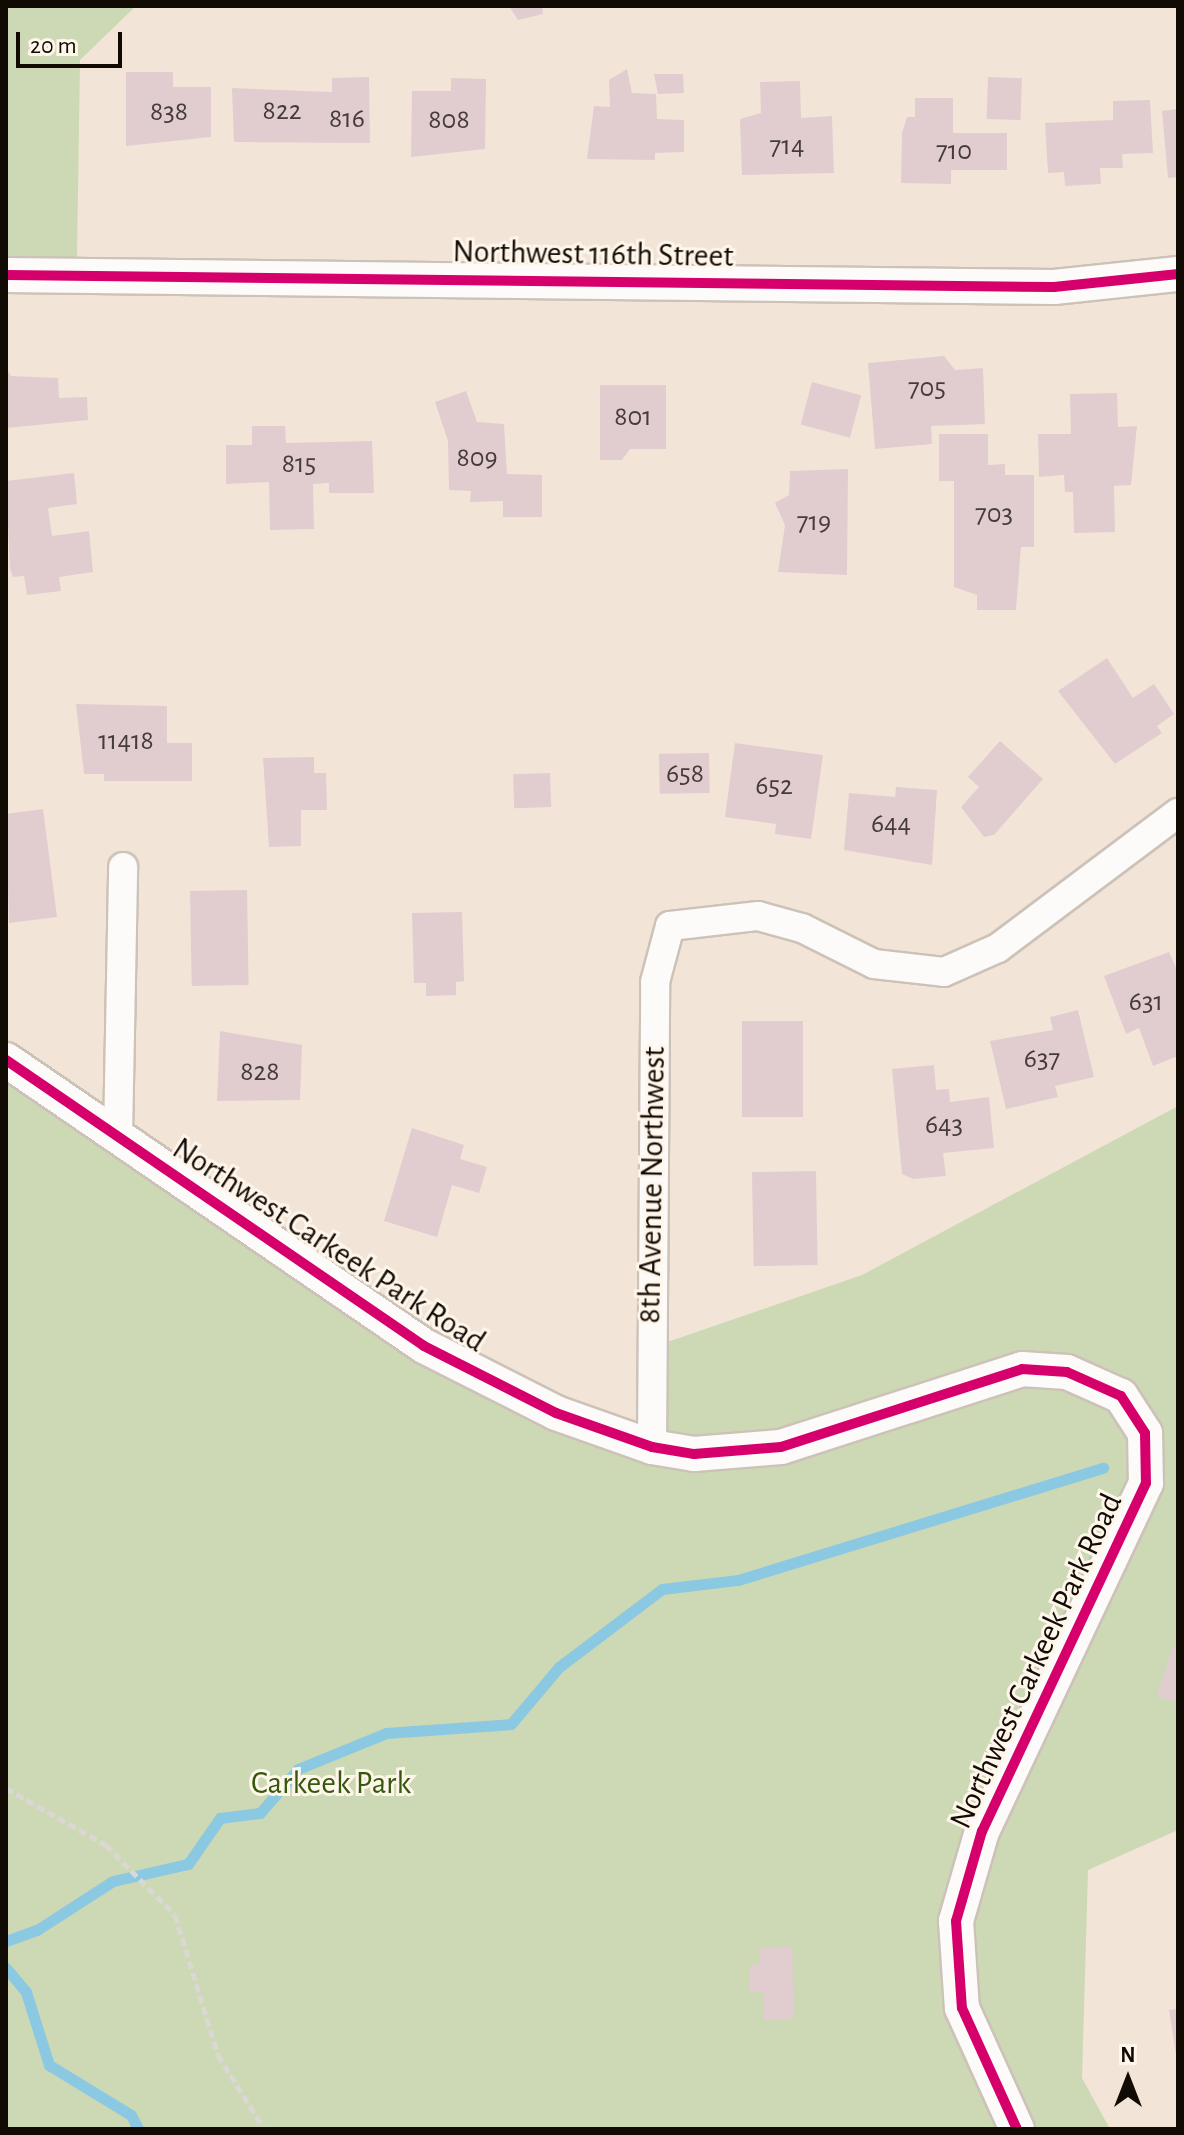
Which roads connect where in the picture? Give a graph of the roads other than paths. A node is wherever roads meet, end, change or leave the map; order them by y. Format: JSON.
{"nodes":[{"id":1,"x":1178,"y":274,"type":"edge"},
{"id":2,"x":6,"y":275,"type":"edge"},
{"id":3,"x":1178,"y":813,"type":"edge"},
{"id":4,"x":123,"y":867,"type":"dead end"},
{"id":5,"x":6,"y":1060,"type":"edge"},
{"id":6,"x":118,"y":1136,"type":"junction"},
{"id":7,"x":652,"y":1447,"type":"junction"},
{"id":8,"x":1017,"y":2129,"type":"edge"}],
"edges":[{"from":1,"to":2,"type":"street","name":"Northwest 116th Street"},
{"from":3,"to":7,"type":"street","name":"8th Avenue Northwest"},
{"from":4,"to":6,"type":"street"},
{"from":5,"to":6,"type":"street","name":"Northwest Carkeek Park Road"},
{"from":6,"to":7,"type":"street","name":"Northwest Carkeek Park Road"},
{"from":7,"to":8,"type":"street","name":"Northwest Carkeek Park Road"}]}
